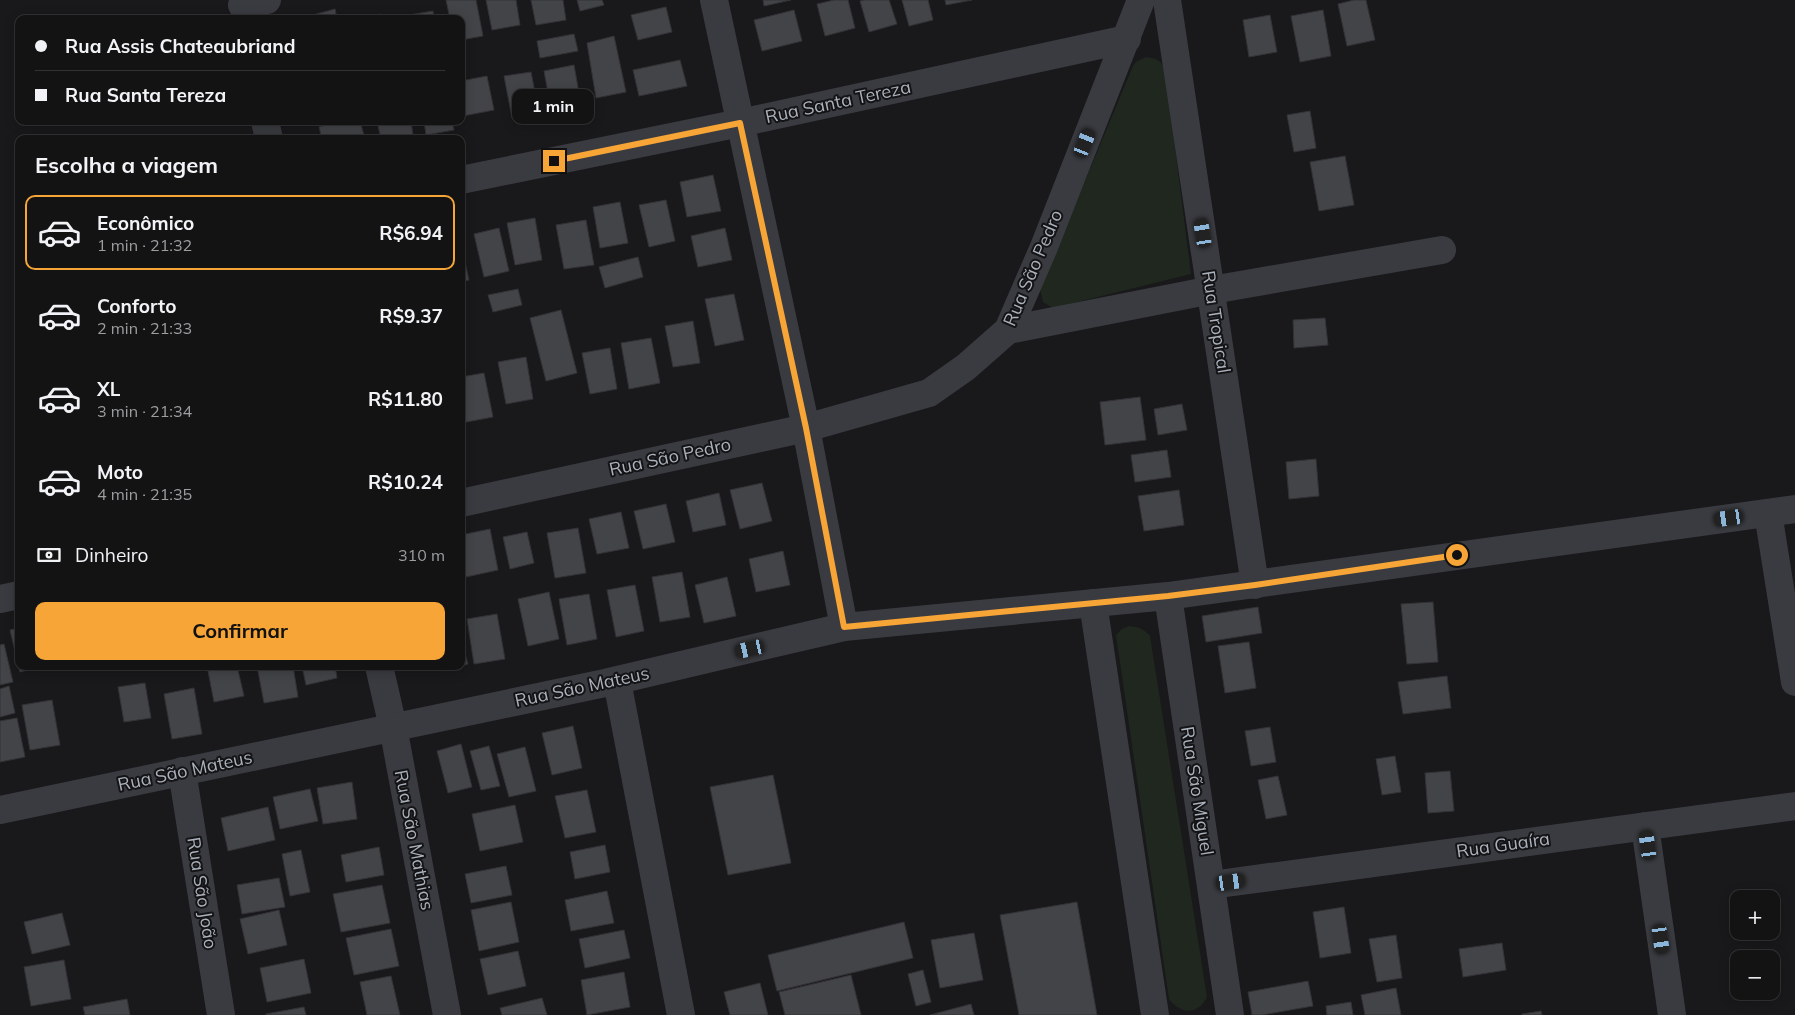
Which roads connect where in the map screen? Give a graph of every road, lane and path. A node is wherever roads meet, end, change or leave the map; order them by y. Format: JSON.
{"nodes":[{"id":1,"x":714,"y":0,"type":"edge"},
{"id":2,"x":1141,"y":0,"type":"edge"},
{"id":3,"x":1167,"y":0,"type":"edge"},
{"id":4,"x":1127,"y":39,"type":"junction"},
{"id":5,"x":740,"y":123,"type":"junction"},
{"id":6,"x":465,"y":179,"type":"edge"},
{"id":7,"x":1442,"y":250,"type":"dead end"},
{"id":8,"x":1212,"y":290,"type":"junction"},
{"id":9,"x":1008,"y":330,"type":"junction"},
{"id":10,"x":806,"y":428,"type":"junction"},
{"id":11,"x":465,"y":502,"type":"edge"},
{"id":12,"x":1795,"y":509,"type":"edge"},
{"id":13,"x":1768,"y":513,"type":"junction"},
{"id":14,"x":1255,"y":585,"type":"junction"},
{"id":15,"x":15,"y":596,"type":"edge"},
{"id":16,"x":1168,"y":596,"type":"junction"},
{"id":17,"x":0,"y":599,"type":"edge"},
{"id":18,"x":1093,"y":603,"type":"junction"},
{"id":19,"x":844,"y":627,"type":"junction"},
{"id":20,"x":380,"y":670,"type":"edge"},
{"id":21,"x":617,"y":680,"type":"junction"},
{"id":22,"x":1795,"y":682,"type":"edge"},
{"id":23,"x":393,"y":727,"type":"junction"},
{"id":24,"x":182,"y":771,"type":"junction"},
{"id":25,"x":1795,"y":806,"type":"edge"},
{"id":26,"x":0,"y":810,"type":"edge"},
{"id":27,"x":1645,"y":826,"type":"junction"},
{"id":28,"x":1211,"y":885,"type":"junction"},
{"id":29,"x":221,"y":1015,"type":"edge"},
{"id":30,"x":447,"y":1015,"type":"edge"},
{"id":31,"x":681,"y":1015,"type":"edge"},
{"id":32,"x":1155,"y":1015,"type":"edge"},
{"id":33,"x":1230,"y":1015,"type":"edge"},
{"id":34,"x":1672,"y":1015,"type":"edge"}],
"edges":[{"from":1,"to":5,"type":"street"},
{"from":2,"to":4,"type":"street","name":"Rua São Pedro"},
{"from":3,"to":8,"type":"street","name":"Rua Tropical"},
{"from":4,"to":5,"type":"street","name":"Rua Santa Tereza"},
{"from":4,"to":9,"type":"street","name":"Rua São Pedro"},
{"from":5,"to":6,"type":"street","name":"Rua Santa Tereza"},
{"from":5,"to":10,"type":"street"},
{"from":7,"to":8,"type":"street"},
{"from":8,"to":9,"type":"street"},
{"from":8,"to":14,"type":"street","name":"Rua Tropical"},
{"from":9,"to":10,"type":"street","name":"Rua São Pedro"},
{"from":10,"to":11,"type":"street","name":"Rua São Pedro"},
{"from":10,"to":19,"type":"street"},
{"from":12,"to":13,"type":"street","name":"Rua São Mateus"},
{"from":13,"to":14,"type":"street","name":"Rua São Mateus"},
{"from":13,"to":22,"type":"street"},
{"from":14,"to":16,"type":"street","name":"Rua São Mateus"},
{"from":15,"to":17,"type":"street"},
{"from":16,"to":18,"type":"street","name":"Rua São Mateus"},
{"from":16,"to":28,"type":"street","name":"Rua São Miguel"},
{"from":18,"to":19,"type":"street","name":"Rua São Mateus"},
{"from":18,"to":32,"type":"street"},
{"from":19,"to":21,"type":"street","name":"Rua São Mateus"},
{"from":20,"to":23,"type":"street","name":"Rua São Mathias"},
{"from":21,"to":23,"type":"street","name":"Rua São Mateus"},
{"from":21,"to":31,"type":"street"},
{"from":23,"to":24,"type":"street","name":"Rua São Mateus"},
{"from":23,"to":30,"type":"street","name":"Rua São Mathias"},
{"from":24,"to":26,"type":"street","name":"Rua São Mateus"},
{"from":24,"to":29,"type":"street","name":"Rua São João"},
{"from":25,"to":27,"type":"street","name":"Rua Guaíra"},
{"from":27,"to":28,"type":"street","name":"Rua Guaíra"},
{"from":27,"to":34,"type":"street"},
{"from":28,"to":33,"type":"street","name":"Rua São Miguel"}]}
